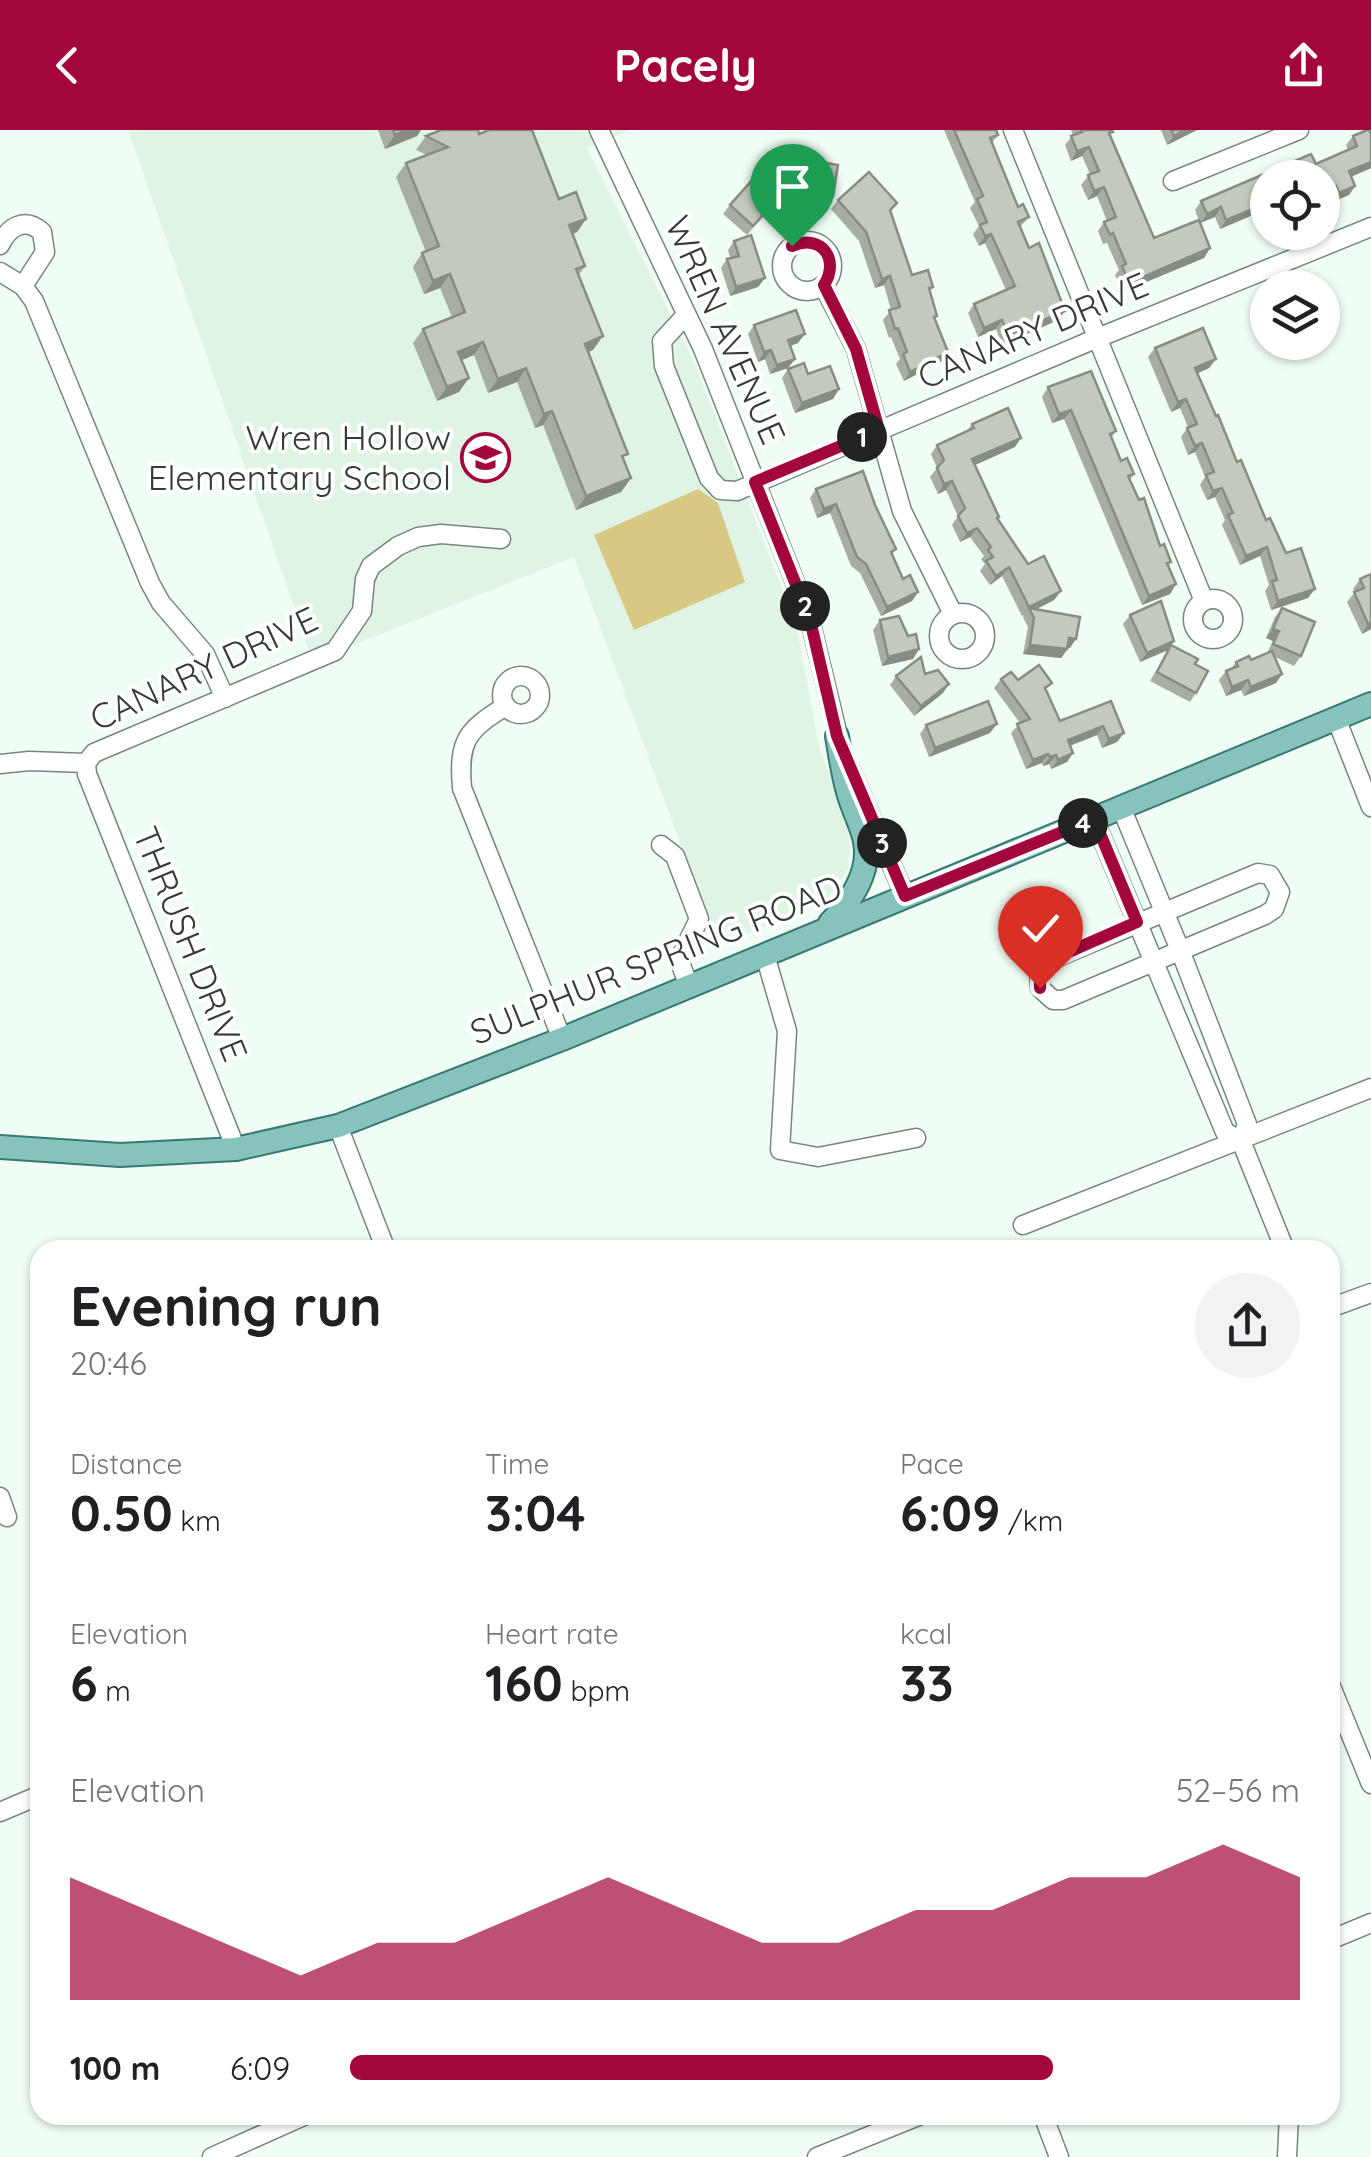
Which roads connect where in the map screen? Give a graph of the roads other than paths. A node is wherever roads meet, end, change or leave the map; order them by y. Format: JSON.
{"nodes":[{"id":1,"x":599,"y":130,"type":"edge"},
{"id":2,"x":1012,"y":130,"type":"edge"},
{"id":3,"x":1299,"y":130,"type":"edge"},
{"id":4,"x":1174,"y":181,"type":"dead end"},
{"id":5,"x":1371,"y":228,"type":"edge"},
{"id":6,"x":0,"y":245,"type":"edge"},
{"id":7,"x":0,"y":272,"type":"edge"},
{"id":8,"x":824,"y":285,"type":"dead end"},
{"id":9,"x":23,"y":286,"type":"junction"},
{"id":10,"x":686,"y":314,"type":"junction"},
{"id":11,"x":1095,"y":339,"type":"junction"},
{"id":12,"x":879,"y":430,"type":"junction"},
{"id":13,"x":755,"y":482,"type":"junction"},
{"id":14,"x":501,"y":540,"type":"dead end"},
{"id":15,"x":1204,"y":602,"type":"dead end"},
{"id":16,"x":953,"y":614,"type":"dead end"},
{"id":17,"x":225,"y":698,"type":"junction"},
{"id":18,"x":1371,"y":704,"type":"edge"},
{"id":19,"x":506,"y":706,"type":"dead end"},
{"id":20,"x":1336,"y":718,"type":"junction"},
{"id":21,"x":837,"y":736,"type":"junction"},
{"id":22,"x":86,"y":762,"type":"junction"},
{"id":23,"x":0,"y":764,"type":"edge"},
{"id":24,"x":1371,"y":807,"type":"edge"},
{"id":25,"x":1121,"y":808,"type":"junction"},
{"id":26,"x":1094,"y":819,"type":"junction"},
{"id":27,"x":662,"y":846,"type":"dead end"},
{"id":28,"x":905,"y":896,"type":"junction"},
{"id":29,"x":1164,"y":911,"type":"junction"},
{"id":30,"x":1137,"y":922,"type":"junction"},
{"id":31,"x":824,"y":930,"type":"junction"},
{"id":32,"x":1180,"y":950,"type":"junction"},
{"id":33,"x":765,"y":954,"type":"junction"},
{"id":34,"x":1153,"y":963,"type":"junction"},
{"id":35,"x":689,"y":986,"type":"junction"},
{"id":36,"x":562,"y":1039,"type":"junction"},
{"id":37,"x":1371,"y":1088,"type":"edge"},
{"id":38,"x":338,"y":1126,"type":"junction"},
{"id":39,"x":916,"y":1138,"type":"dead end"},
{"id":40,"x":1242,"y":1141,"type":"junction"},
{"id":41,"x":0,"y":1147,"type":"edge"},
{"id":42,"x":236,"y":1148,"type":"junction"},
{"id":43,"x":1023,"y":1225,"type":"dead end"},
{"id":44,"x":382,"y":1240,"type":"edge"},
{"id":45,"x":1281,"y":1240,"type":"edge"},
{"id":46,"x":1371,"y":1293,"type":"edge"},
{"id":47,"x":1340,"y":1304,"type":"edge"},
{"id":48,"x":0,"y":1497,"type":"edge"},
{"id":49,"x":8,"y":1516,"type":"dead end"},
{"id":50,"x":1340,"y":1708,"type":"edge"},
{"id":51,"x":1371,"y":1784,"type":"edge"},
{"id":52,"x":30,"y":1799,"type":"edge"},
{"id":53,"x":0,"y":1812,"type":"edge"},
{"id":54,"x":1371,"y":1923,"type":"edge"},
{"id":55,"x":1340,"y":1936,"type":"edge"},
{"id":56,"x":284,"y":2125,"type":"edge"},
{"id":57,"x":896,"y":2125,"type":"edge"},
{"id":58,"x":1048,"y":2125,"type":"edge"},
{"id":59,"x":1289,"y":2125,"type":"edge"},
{"id":60,"x":212,"y":2157,"type":"edge"},
{"id":61,"x":817,"y":2157,"type":"edge"},
{"id":62,"x":1060,"y":2157,"type":"edge"},
{"id":63,"x":1287,"y":2157,"type":"edge"}],
"edges":[{"from":1,"to":10,"type":"street","name":"WREN AVENUE"},
{"from":2,"to":11,"type":"street"},
{"from":3,"to":4,"type":"street"},
{"from":5,"to":11,"type":"street","name":"CANARY DRIVE"},
{"from":6,"to":9,"type":"street"},
{"from":7,"to":9,"type":"street"},
{"from":8,"to":12,"type":"street"},
{"from":9,"to":17,"type":"street"},
{"from":10,"to":13,"type":"street","name":"WREN AVENUE"},
{"from":10,"to":13,"type":"street","name":"CANARY DRIVE"},
{"from":11,"to":12,"type":"street","name":"CANARY DRIVE"},
{"from":11,"to":15,"type":"street"},
{"from":12,"to":13,"type":"street","name":"CANARY DRIVE"},
{"from":12,"to":16,"type":"street"},
{"from":13,"to":21,"type":"street","name":"WREN AVENUE"},
{"from":14,"to":17,"type":"street","name":"CANARY DRIVE"},
{"from":17,"to":22,"type":"street","name":"CANARY DRIVE"},
{"from":18,"to":20,"type":"main road","name":"SULPHUR SPRING ROAD"},
{"from":19,"to":36,"type":"street"},
{"from":20,"to":24,"type":"street"},
{"from":20,"to":25,"type":"main road","name":"SULPHUR SPRING ROAD"},
{"from":21,"to":28,"type":"street","name":"WREN AVENUE"},
{"from":21,"to":31,"type":"main road"},
{"from":22,"to":23,"type":"street","name":"CANARY DRIVE"},
{"from":22,"to":42,"type":"street","name":"THRUSH DRIVE"},
{"from":25,"to":26,"type":"main road","name":"SULPHUR SPRING ROAD"},
{"from":25,"to":29,"type":"street"},
{"from":26,"to":28,"type":"main road","name":"SULPHUR SPRING ROAD"},
{"from":26,"to":30,"type":"street"},
{"from":27,"to":35,"type":"street"},
{"from":28,"to":31,"type":"main road","name":"SULPHUR SPRING ROAD"},
{"from":29,"to":30,"type":"street"},
{"from":29,"to":32,"type":"street"},
{"from":29,"to":32,"type":"street"},
{"from":30,"to":34,"type":"street"},
{"from":30,"to":34,"type":"street"},
{"from":31,"to":33,"type":"main road","name":"SULPHUR SPRING ROAD"},
{"from":32,"to":34,"type":"street"},
{"from":32,"to":40,"type":"street"},
{"from":33,"to":35,"type":"main road","name":"SULPHUR SPRING ROAD"},
{"from":33,"to":39,"type":"street"},
{"from":34,"to":40,"type":"street"},
{"from":35,"to":36,"type":"main road","name":"SULPHUR SPRING ROAD"},
{"from":36,"to":38,"type":"main road","name":"SULPHUR SPRING ROAD"},
{"from":37,"to":40,"type":"street"},
{"from":38,"to":42,"type":"main road","name":"SULPHUR SPRING ROAD"},
{"from":38,"to":44,"type":"street"},
{"from":40,"to":43,"type":"street"},
{"from":40,"to":45,"type":"street"},
{"from":41,"to":42,"type":"main road","name":"SULPHUR SPRING ROAD"},
{"from":46,"to":47,"type":"street"},
{"from":48,"to":49,"type":"street"},
{"from":50,"to":51,"type":"street"},
{"from":52,"to":53,"type":"street"},
{"from":54,"to":55,"type":"street"},
{"from":56,"to":60,"type":"street"},
{"from":57,"to":61,"type":"street"},
{"from":58,"to":62,"type":"street"},
{"from":59,"to":63,"type":"street"}]}
